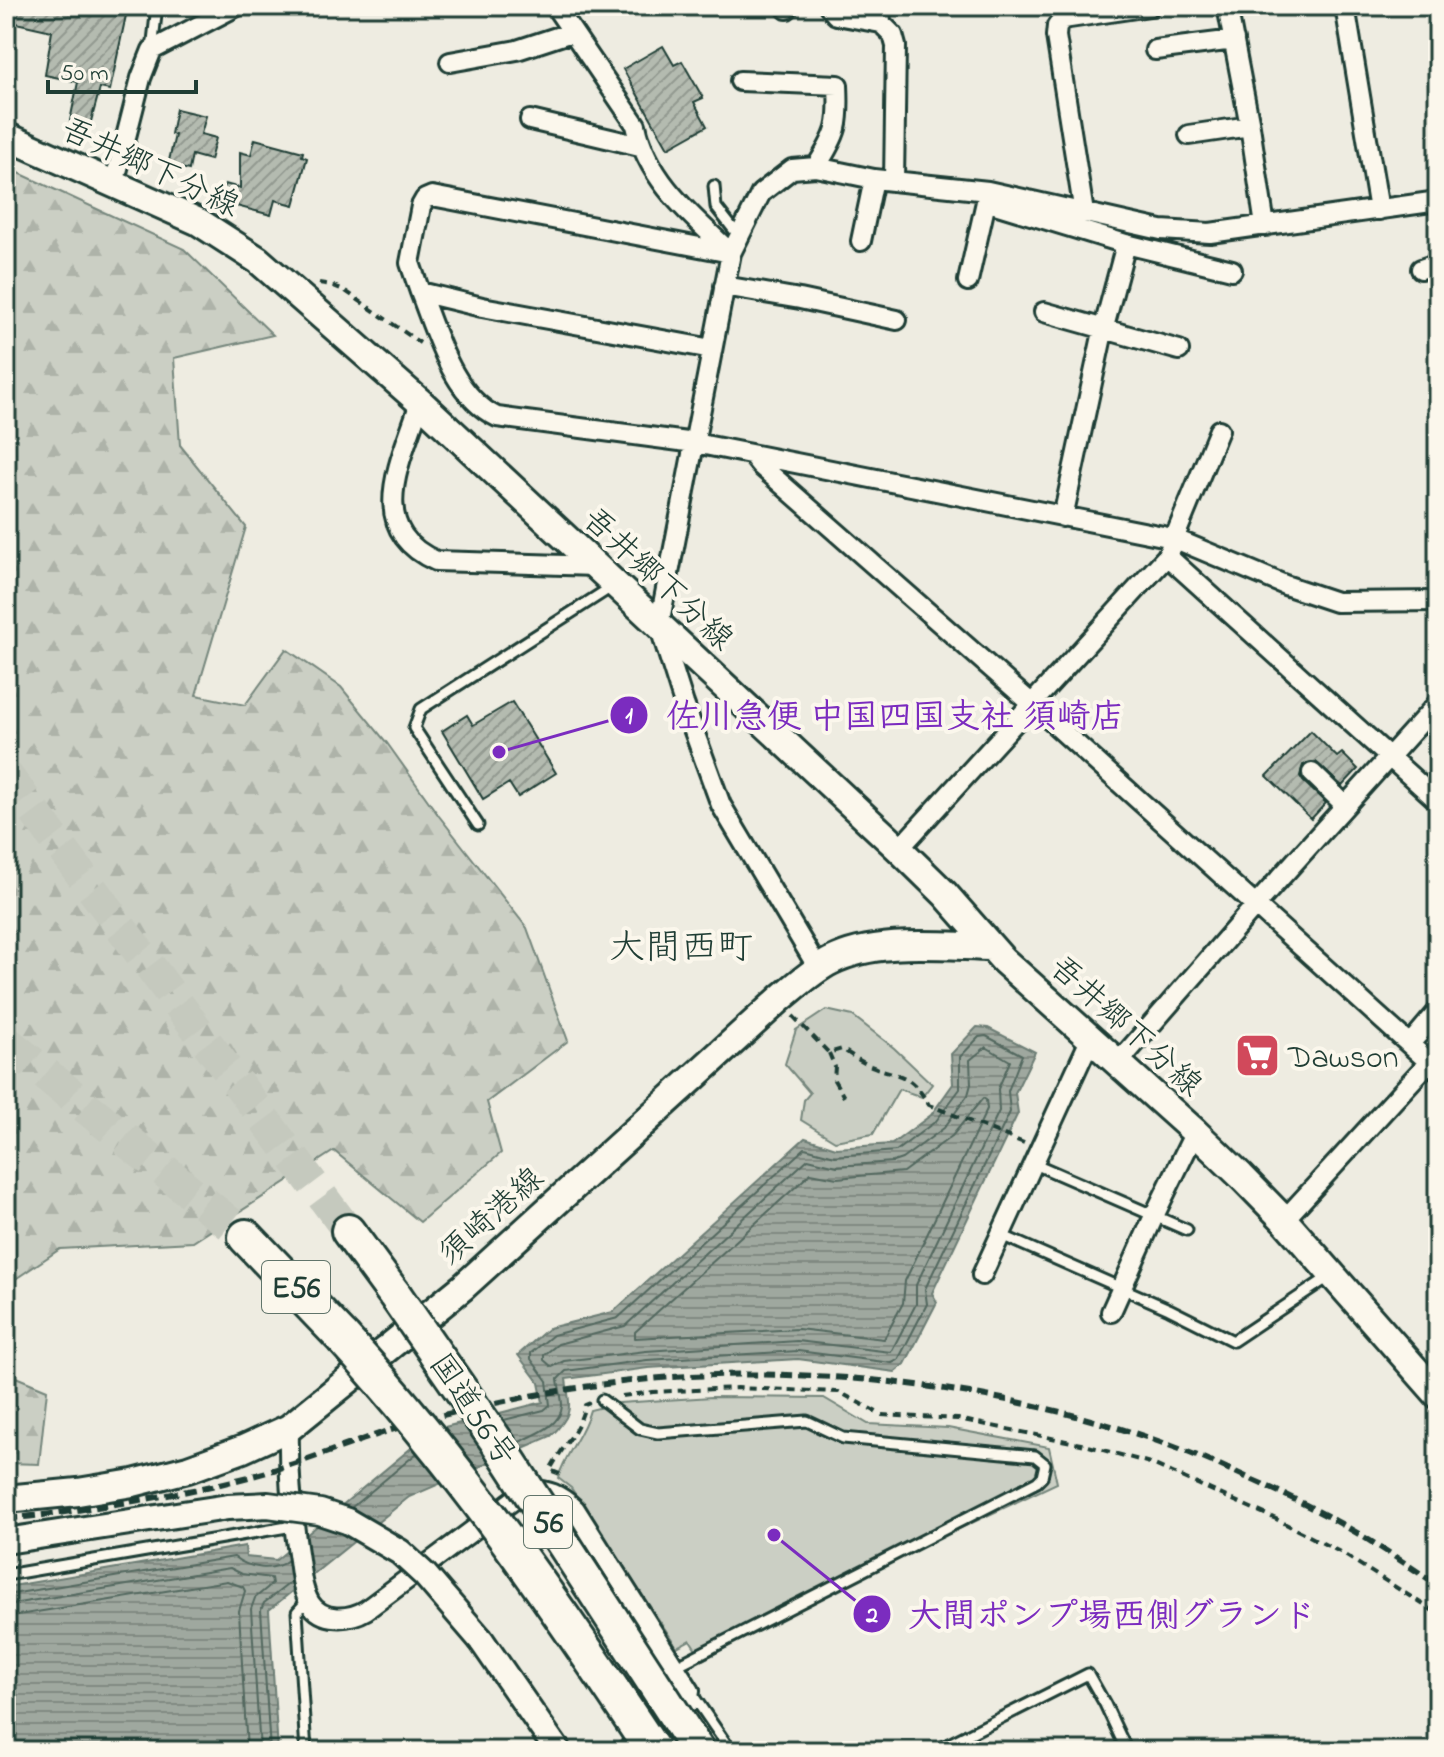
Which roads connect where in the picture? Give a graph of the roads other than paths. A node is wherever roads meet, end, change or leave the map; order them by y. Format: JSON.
{"nodes":[{"id":1,"x":157,"y":6,"type":"edge"},
{"id":2,"x":555,"y":6,"type":"edge"},
{"id":3,"x":829,"y":6,"type":"edge"},
{"id":4,"x":1150,"y":6,"type":"edge"},
{"id":5,"x":1227,"y":6,"type":"edge"},
{"id":6,"x":1345,"y":6,"type":"edge"},
{"id":7,"x":233,"y":8,"type":"edge"},
{"id":8,"x":880,"y":14,"type":"edge"},
{"id":9,"x":572,"y":32,"type":"junction"},
{"id":10,"x":1234,"y":40,"type":"junction"},
{"id":11,"x":152,"y":50,"type":"junction"},
{"id":12,"x":1155,"y":50,"type":"dead end"},
{"id":13,"x":450,"y":62,"type":"dead end"},
{"id":14,"x":740,"y":81,"type":"dead end"},
{"id":15,"x":530,"y":120,"type":"dead end"},
{"id":16,"x":1250,"y":126,"type":"junction"},
{"id":17,"x":1189,"y":135,"type":"dead end"},
{"id":18,"x":6,"y":136,"type":"edge"},
{"id":19,"x":640,"y":146,"type":"junction"},
{"id":20,"x":816,"y":167,"type":"junction"},
{"id":21,"x":874,"y":179,"type":"junction"},
{"id":22,"x":894,"y":181,"type":"junction"},
{"id":23,"x":114,"y":184,"type":"junction"},
{"id":24,"x":714,"y":186,"type":"dead end"},
{"id":25,"x":988,"y":196,"type":"junction"},
{"id":26,"x":1438,"y":201,"type":"edge"},
{"id":27,"x":1379,"y":210,"type":"junction"},
{"id":28,"x":1084,"y":213,"type":"junction"},
{"id":29,"x":1265,"y":226,"type":"junction"},
{"id":30,"x":738,"y":235,"type":"junction"},
{"id":31,"x":861,"y":241,"type":"dead end"},
{"id":32,"x":1126,"y":244,"type":"junction"},
{"id":33,"x":731,"y":253,"type":"junction"},
{"id":34,"x":1232,"y":270,"type":"dead end"},
{"id":35,"x":968,"y":281,"type":"dead end"},
{"id":36,"x":724,"y":286,"type":"junction"},
{"id":37,"x":420,"y":292,"type":"junction"},
{"id":38,"x":1044,"y":312,"type":"dead end"},
{"id":39,"x":897,"y":320,"type":"dead end"},
{"id":40,"x":1104,"y":327,"type":"junction"},
{"id":41,"x":712,"y":349,"type":"junction"},
{"id":42,"x":1179,"y":350,"type":"dead end"},
{"id":43,"x":420,"y":402,"type":"junction"},
{"id":44,"x":1219,"y":430,"type":"dead end"},
{"id":45,"x":695,"y":443,"type":"junction"},
{"id":46,"x":752,"y":455,"type":"junction"},
{"id":47,"x":1063,"y":517,"type":"junction"},
{"id":48,"x":1170,"y":547,"type":"junction"},
{"id":49,"x":596,"y":566,"type":"junction"},
{"id":50,"x":615,"y":585,"type":"junction"},
{"id":51,"x":1438,"y":601,"type":"edge"},
{"id":52,"x":659,"y":625,"type":"junction"},
{"id":53,"x":1031,"y":703,"type":"junction"},
{"id":54,"x":1438,"y":703,"type":"edge"},
{"id":55,"x":1389,"y":759,"type":"junction"},
{"id":56,"x":1312,"y":773,"type":"dead end"},
{"id":57,"x":1438,"y":801,"type":"edge"},
{"id":58,"x":1345,"y":805,"type":"junction"},
{"id":59,"x":478,"y":825,"type":"dead end"},
{"id":60,"x":899,"y":849,"type":"junction"},
{"id":61,"x":1254,"y":907,"type":"junction"},
{"id":62,"x":991,"y":947,"type":"junction"},
{"id":63,"x":818,"y":968,"type":"junction"},
{"id":64,"x":1438,"y":1011,"type":"edge"},
{"id":65,"x":1090,"y":1040,"type":"junction"},
{"id":66,"x":1410,"y":1044,"type":"junction"},
{"id":67,"x":1117,"y":1064,"type":"junction"},
{"id":68,"x":1433,"y":1066,"type":"edge"},
{"id":69,"x":1195,"y":1132,"type":"junction"},
{"id":70,"x":1034,"y":1155,"type":"junction"},
{"id":71,"x":1154,"y":1216,"type":"junction"},
{"id":72,"x":1284,"y":1220,"type":"junction"},
{"id":73,"x":1187,"y":1230,"type":"dead end"},
{"id":74,"x":348,"y":1231,"type":"tunnel mouth"},
{"id":75,"x":1001,"y":1235,"type":"junction"},
{"id":76,"x":246,"y":1237,"type":"tunnel mouth"},
{"id":77,"x":1332,"y":1274,"type":"junction"},
{"id":78,"x":982,"y":1275,"type":"dead end"},
{"id":79,"x":1120,"y":1289,"type":"junction"},
{"id":80,"x":1111,"y":1312,"type":"dead end"},
{"id":81,"x":1438,"y":1395,"type":"edge"},
{"id":82,"x":602,"y":1400,"type":"dead end"},
{"id":83,"x":289,"y":1428,"type":"junction"},
{"id":84,"x":6,"y":1499,"type":"edge"},
{"id":85,"x":294,"y":1532,"type":"junction"},
{"id":86,"x":6,"y":1541,"type":"edge"},
{"id":87,"x":6,"y":1575,"type":"edge"},
{"id":88,"x":306,"y":1594,"type":"junction"},
{"id":89,"x":676,"y":1666,"type":"junction"},
{"id":90,"x":690,"y":1691,"type":"junction"},
{"id":91,"x":306,"y":1751,"type":"edge"},
{"id":92,"x":558,"y":1751,"type":"edge"},
{"id":93,"x":625,"y":1751,"type":"edge"},
{"id":94,"x":653,"y":1751,"type":"edge"},
{"id":95,"x":698,"y":1751,"type":"edge"},
{"id":96,"x":731,"y":1751,"type":"edge"},
{"id":97,"x":935,"y":1751,"type":"edge"},
{"id":98,"x":1127,"y":1751,"type":"edge"}],
"edges":[{"from":1,"to":11,"type":"lane"},
{"from":2,"to":9,"type":"street"},
{"from":3,"to":8,"type":"street"},
{"from":4,"to":28,"type":"street"},
{"from":5,"to":10,"type":"street"},
{"from":6,"to":27,"type":"street"},
{"from":7,"to":11,"type":"street"},
{"from":8,"to":22,"type":"street"},
{"from":9,"to":13,"type":"street"},
{"from":9,"to":19,"type":"street"},
{"from":10,"to":12,"type":"street"},
{"from":10,"to":16,"type":"street"},
{"from":11,"to":23,"type":"street"},
{"from":14,"to":20,"type":"street"},
{"from":15,"to":19,"type":"street"},
{"from":16,"to":17,"type":"street"},
{"from":16,"to":29,"type":"street"},
{"from":18,"to":23,"type":"main road","name":"吾井郷下分線"},
{"from":19,"to":33,"type":"street"},
{"from":20,"to":21,"type":"street"},
{"from":20,"to":30,"type":"street"},
{"from":21,"to":22,"type":"street"},
{"from":21,"to":31,"type":"street"},
{"from":22,"to":25,"type":"street"},
{"from":23,"to":43,"type":"main road","name":"吾井郷下分線"},
{"from":24,"to":30,"type":"lane"},
{"from":25,"to":28,"type":"street"},
{"from":25,"to":32,"type":"street"},
{"from":25,"to":35,"type":"street"},
{"from":26,"to":27,"type":"street"},
{"from":27,"to":29,"type":"street"},
{"from":28,"to":29,"type":"street"},
{"from":30,"to":33,"type":"street"},
{"from":32,"to":34,"type":"street"},
{"from":32,"to":40,"type":"street"},
{"from":33,"to":36,"type":"street"},
{"from":33,"to":37,"type":"street"},
{"from":36,"to":39,"type":"street"},
{"from":36,"to":41,"type":"street"},
{"from":37,"to":41,"type":"street"},
{"from":37,"to":45,"type":"street"},
{"from":38,"to":40,"type":"street"},
{"from":40,"to":42,"type":"street"},
{"from":40,"to":47,"type":"street"},
{"from":41,"to":45,"type":"street"},
{"from":43,"to":49,"type":"main road","name":"吾井郷下分線"},
{"from":43,"to":49,"type":"street"},
{"from":44,"to":48,"type":"street"},
{"from":45,"to":46,"type":"street"},
{"from":45,"to":52,"type":"street"},
{"from":46,"to":47,"type":"street"},
{"from":46,"to":53,"type":"street"},
{"from":47,"to":48,"type":"street"},
{"from":48,"to":51,"type":"street"},
{"from":48,"to":53,"type":"street"},
{"from":48,"to":55,"type":"street"},
{"from":49,"to":50,"type":"main road","name":"吾井郷下分線"},
{"from":50,"to":52,"type":"main road","name":"吾井郷下分線"},
{"from":50,"to":59,"type":"lane"},
{"from":52,"to":60,"type":"main road","name":"吾井郷下分線"},
{"from":52,"to":63,"type":"street"},
{"from":53,"to":60,"type":"street"},
{"from":53,"to":61,"type":"street"},
{"from":54,"to":55,"type":"street"},
{"from":55,"to":57,"type":"street"},
{"from":55,"to":58,"type":"street"},
{"from":56,"to":58,"type":"street"},
{"from":58,"to":61,"type":"street"},
{"from":60,"to":62,"type":"main road","name":"吾井郷下分線"},
{"from":61,"to":66,"type":"street"},
{"from":61,"to":67,"type":"street"},
{"from":62,"to":63,"type":"main road","name":"須崎港線"},
{"from":62,"to":65,"type":"main road","name":"吾井郷下分線"},
{"from":63,"to":83,"type":"main road","name":"須崎港線"},
{"from":64,"to":66,"type":"street"},
{"from":65,"to":67,"type":"main road","name":"吾井郷下分線"},
{"from":65,"to":70,"type":"street"},
{"from":66,"to":68,"type":"street"},
{"from":67,"to":69,"type":"main road","name":"吾井郷下分線"},
{"from":68,"to":72,"type":"street"},
{"from":69,"to":71,"type":"street"},
{"from":69,"to":72,"type":"main road","name":"吾井郷下分線"},
{"from":70,"to":71,"type":"lane"},
{"from":70,"to":75,"type":"street"},
{"from":71,"to":73,"type":"lane"},
{"from":71,"to":79,"type":"street"},
{"from":72,"to":77,"type":"main road","name":"吾井郷下分線"},
{"from":74,"to":95,"type":"highway","name":"国道56号","number":"56","bridge":true},
{"from":75,"to":78,"type":"street"},
{"from":75,"to":79,"type":"lane"},
{"from":76,"to":94,"type":"highway","number":"E56","bridge":true},
{"from":77,"to":79,"type":"lane"},
{"from":77,"to":81,"type":"main road","name":"吾井郷下分線"},
{"from":79,"to":80,"type":"street"},
{"from":82,"to":89,"type":"lane"},
{"from":83,"to":84,"type":"main road","name":"須崎港線"},
{"from":83,"to":85,"type":"street"},
{"from":85,"to":87,"type":"lane"},
{"from":85,"to":88,"type":"street"},
{"from":86,"to":92,"type":"street","bridge":true},
{"from":88,"to":89,"type":"street"},
{"from":88,"to":91,"type":"lane"},
{"from":89,"to":90,"type":"street"},
{"from":90,"to":93,"type":"street"},
{"from":90,"to":96,"type":"lane"},
{"from":97,"to":98,"type":"lane"}]}
